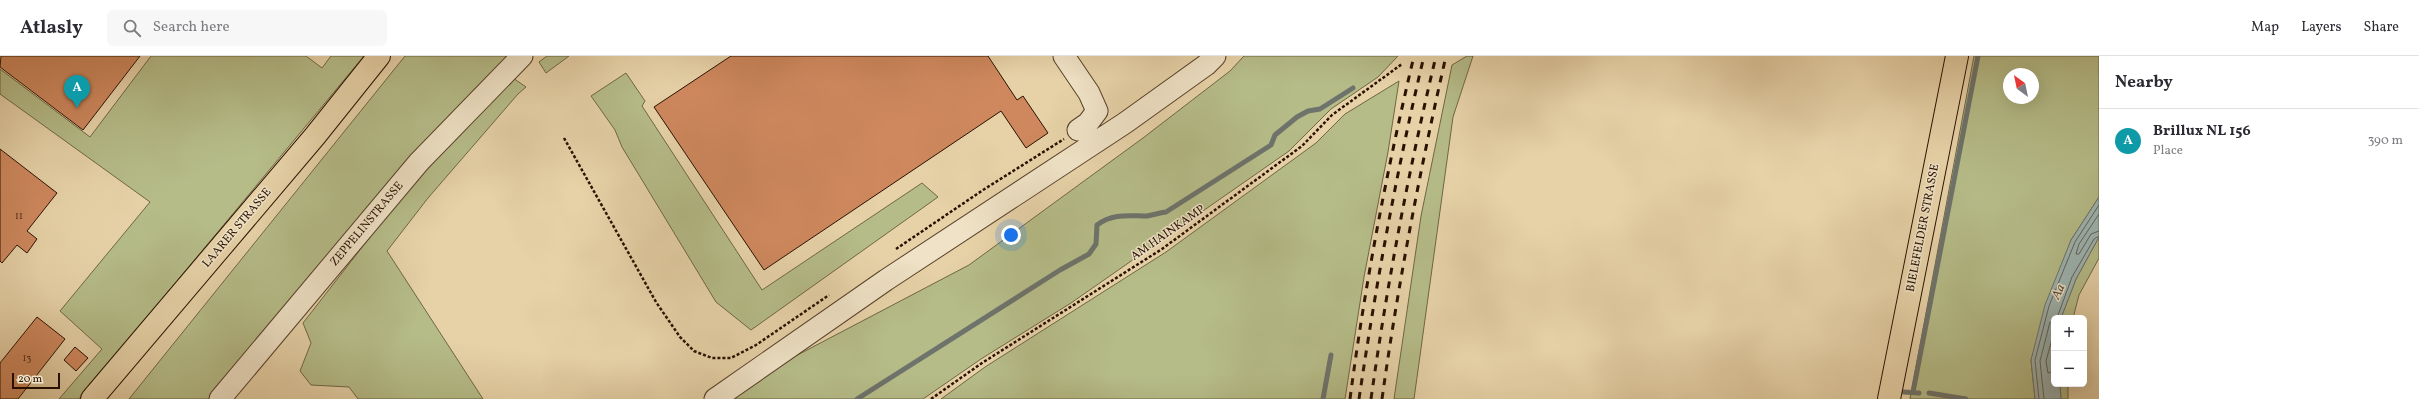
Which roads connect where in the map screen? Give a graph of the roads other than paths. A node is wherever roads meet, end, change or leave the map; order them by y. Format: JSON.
{"nodes":[{"id":1,"x":379,"y":56,"type":"edge"},
{"id":2,"x":522,"y":56,"type":"edge"},
{"id":3,"x":1064,"y":56,"type":"edge"},
{"id":4,"x":1215,"y":56,"type":"edge"},
{"id":5,"x":1957,"y":56,"type":"edge"},
{"id":6,"x":1078,"y":130,"type":"road end"},
{"id":7,"x":92,"y":399,"type":"edge"},
{"id":8,"x":220,"y":399,"type":"edge"},
{"id":9,"x":715,"y":399,"type":"edge"},
{"id":10,"x":1889,"y":399,"type":"edge"}],
"edges":[{"from":1,"to":7,"type":"main road","name":"LAARER STRASSE"},
{"from":2,"to":8,"type":"street","name":"ZEPPELINSTRASSE"},
{"from":3,"to":6,"type":"street"},
{"from":4,"to":9,"type":"street"},
{"from":5,"to":10,"type":"main road","name":"BIELEFELDER STRASSE"}]}
